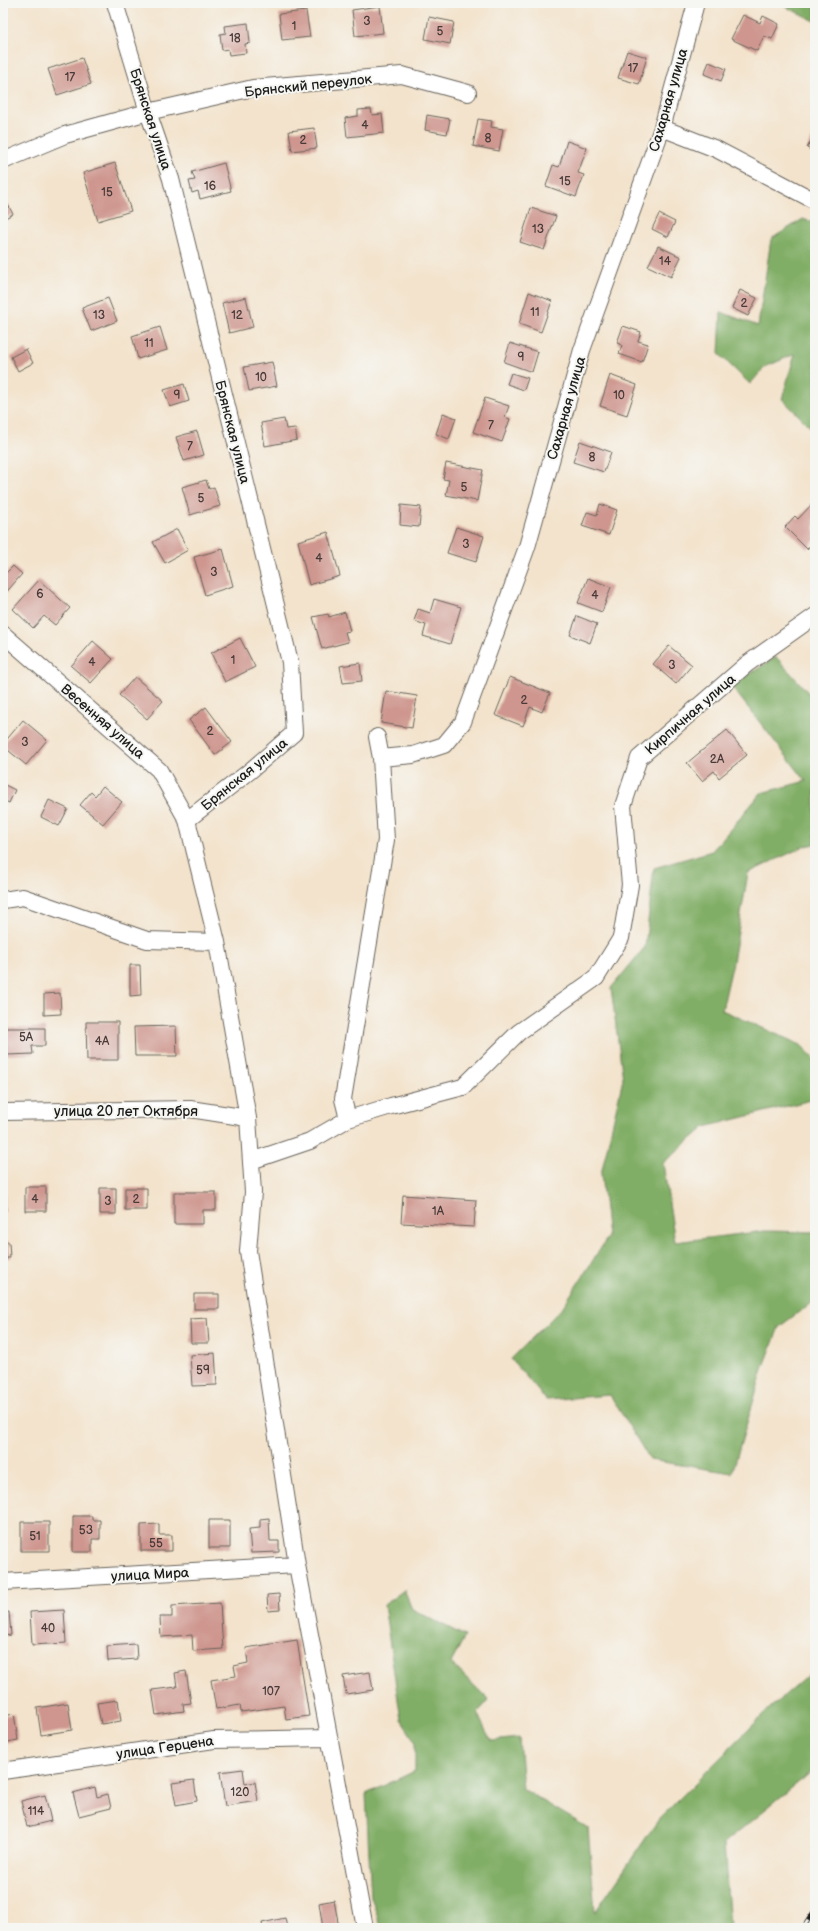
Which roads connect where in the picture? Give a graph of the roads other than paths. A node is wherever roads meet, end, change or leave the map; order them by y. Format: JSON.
{"nodes":[{"id":1,"x":115,"y":3,"type":"edge"},
{"id":2,"x":696,"y":3,"type":"edge"},
{"id":3,"x":468,"y":92,"type":"dead end"},
{"id":4,"x":148,"y":112,"type":"junction"},
{"id":5,"x":662,"y":128,"type":"junction"},
{"id":6,"x":3,"y":161,"type":"edge"},
{"id":7,"x":815,"y":202,"type":"edge"},
{"id":8,"x":815,"y":616,"type":"edge"},
{"id":9,"x":3,"y":634,"type":"edge"},
{"id":10,"x":377,"y":737,"type":"dead end"},
{"id":11,"x":381,"y":758,"type":"junction"},
{"id":12,"x":187,"y":820,"type":"junction"},
{"id":13,"x":3,"y":900,"type":"edge"},
{"id":14,"x":217,"y":942,"type":"junction"},
{"id":15,"x":3,"y":1112,"type":"edge"},
{"id":16,"x":248,"y":1118,"type":"junction"},
{"id":17,"x":348,"y":1120,"type":"junction"},
{"id":18,"x":251,"y":1161,"type":"junction"},
{"id":19,"x":297,"y":1566,"type":"junction"},
{"id":20,"x":3,"y":1582,"type":"edge"},
{"id":21,"x":328,"y":1738,"type":"junction"},
{"id":22,"x":3,"y":1771,"type":"edge"},
{"id":23,"x":365,"y":1928,"type":"edge"}],
"edges":[{"from":1,"to":4,"type":"street","name":"Брянская улица"},
{"from":2,"to":5,"type":"street","name":"Сахарная улица"},
{"from":3,"to":4,"type":"street","name":"Брянский переулок"},
{"from":4,"to":6,"type":"street","name":"Брянский переулок"},
{"from":4,"to":12,"type":"street","name":"Брянская улица"},
{"from":5,"to":7,"type":"street"},
{"from":5,"to":11,"type":"street","name":"Сахарная улица"},
{"from":8,"to":17,"type":"street","name":"Кирпичная улица"},
{"from":9,"to":12,"type":"street","name":"Весенняя улица"},
{"from":10,"to":11,"type":"street"},
{"from":11,"to":17,"type":"street"},
{"from":12,"to":14,"type":"street","name":"Весенняя улица"},
{"from":13,"to":14,"type":"street"},
{"from":14,"to":16,"type":"street","name":"Весенняя улица"},
{"from":15,"to":16,"type":"street","name":"улица 20 лет Октября"},
{"from":16,"to":18,"type":"street","name":"Весенняя улица"},
{"from":17,"to":18,"type":"street","name":"Кирпичная улица"},
{"from":18,"to":19,"type":"street","name":"Весенняя улица"},
{"from":19,"to":20,"type":"street","name":"улица Мира"},
{"from":19,"to":21,"type":"street","name":"Весенняя улица"},
{"from":21,"to":22,"type":"street","name":"улица Герцена"},
{"from":21,"to":23,"type":"street","name":"Весенняя улица"}]}
